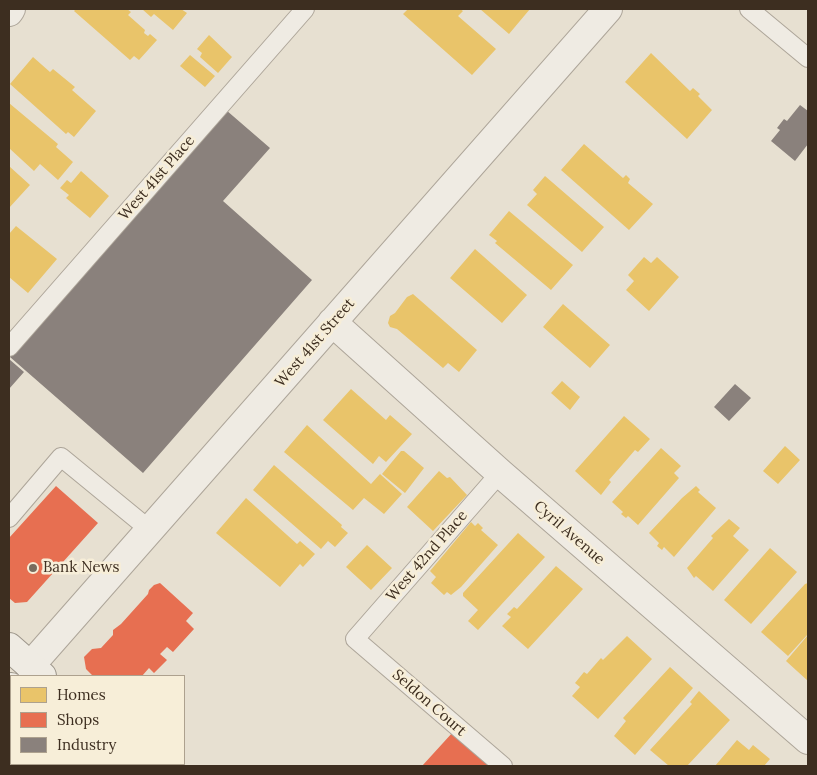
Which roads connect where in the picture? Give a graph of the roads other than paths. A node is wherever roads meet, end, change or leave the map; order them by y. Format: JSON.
{"nodes":[{"id":1,"x":11,"y":9,"type":"edge"},
{"id":2,"x":305,"y":9,"type":"edge"},
{"id":3,"x":608,"y":9,"type":"edge"},
{"id":4,"x":749,"y":9,"type":"edge"},
{"id":5,"x":9,"y":12,"type":"edge"},
{"id":6,"x":808,"y":58,"type":"edge"},
{"id":7,"x":332,"y":322,"type":"junction"},
{"id":8,"x":9,"y":348,"type":"edge"},
{"id":9,"x":500,"y":473,"type":"junction"},
{"id":10,"x":9,"y":518,"type":"edge"},
{"id":11,"x":150,"y":530,"type":"junction"},
{"id":12,"x":355,"y":639,"type":"joint"},
{"id":13,"x":9,"y":647,"type":"edge"},
{"id":14,"x":31,"y":673,"type":"edge"},
{"id":15,"x":808,"y":740,"type":"edge"},
{"id":16,"x":503,"y":766,"type":"edge"}],
"edges":[{"from":1,"to":5,"type":"street"},
{"from":2,"to":8,"type":"lane","name":"West 41st Place"},
{"from":3,"to":7,"type":"street","name":"West 41st Street"},
{"from":4,"to":6,"type":"lane"},
{"from":7,"to":9,"type":"street","name":"Cyril Avenue"},
{"from":7,"to":11,"type":"street","name":"West 41st Street"},
{"from":9,"to":12,"type":"lane","name":"West 42nd Place"},
{"from":9,"to":15,"type":"street","name":"Cyril Avenue"},
{"from":10,"to":11,"type":"lane"},
{"from":11,"to":14,"type":"street","name":"West 41st Street"},
{"from":12,"to":16,"type":"lane","name":"Seldon Court"},
{"from":13,"to":14,"type":"street"}]}
